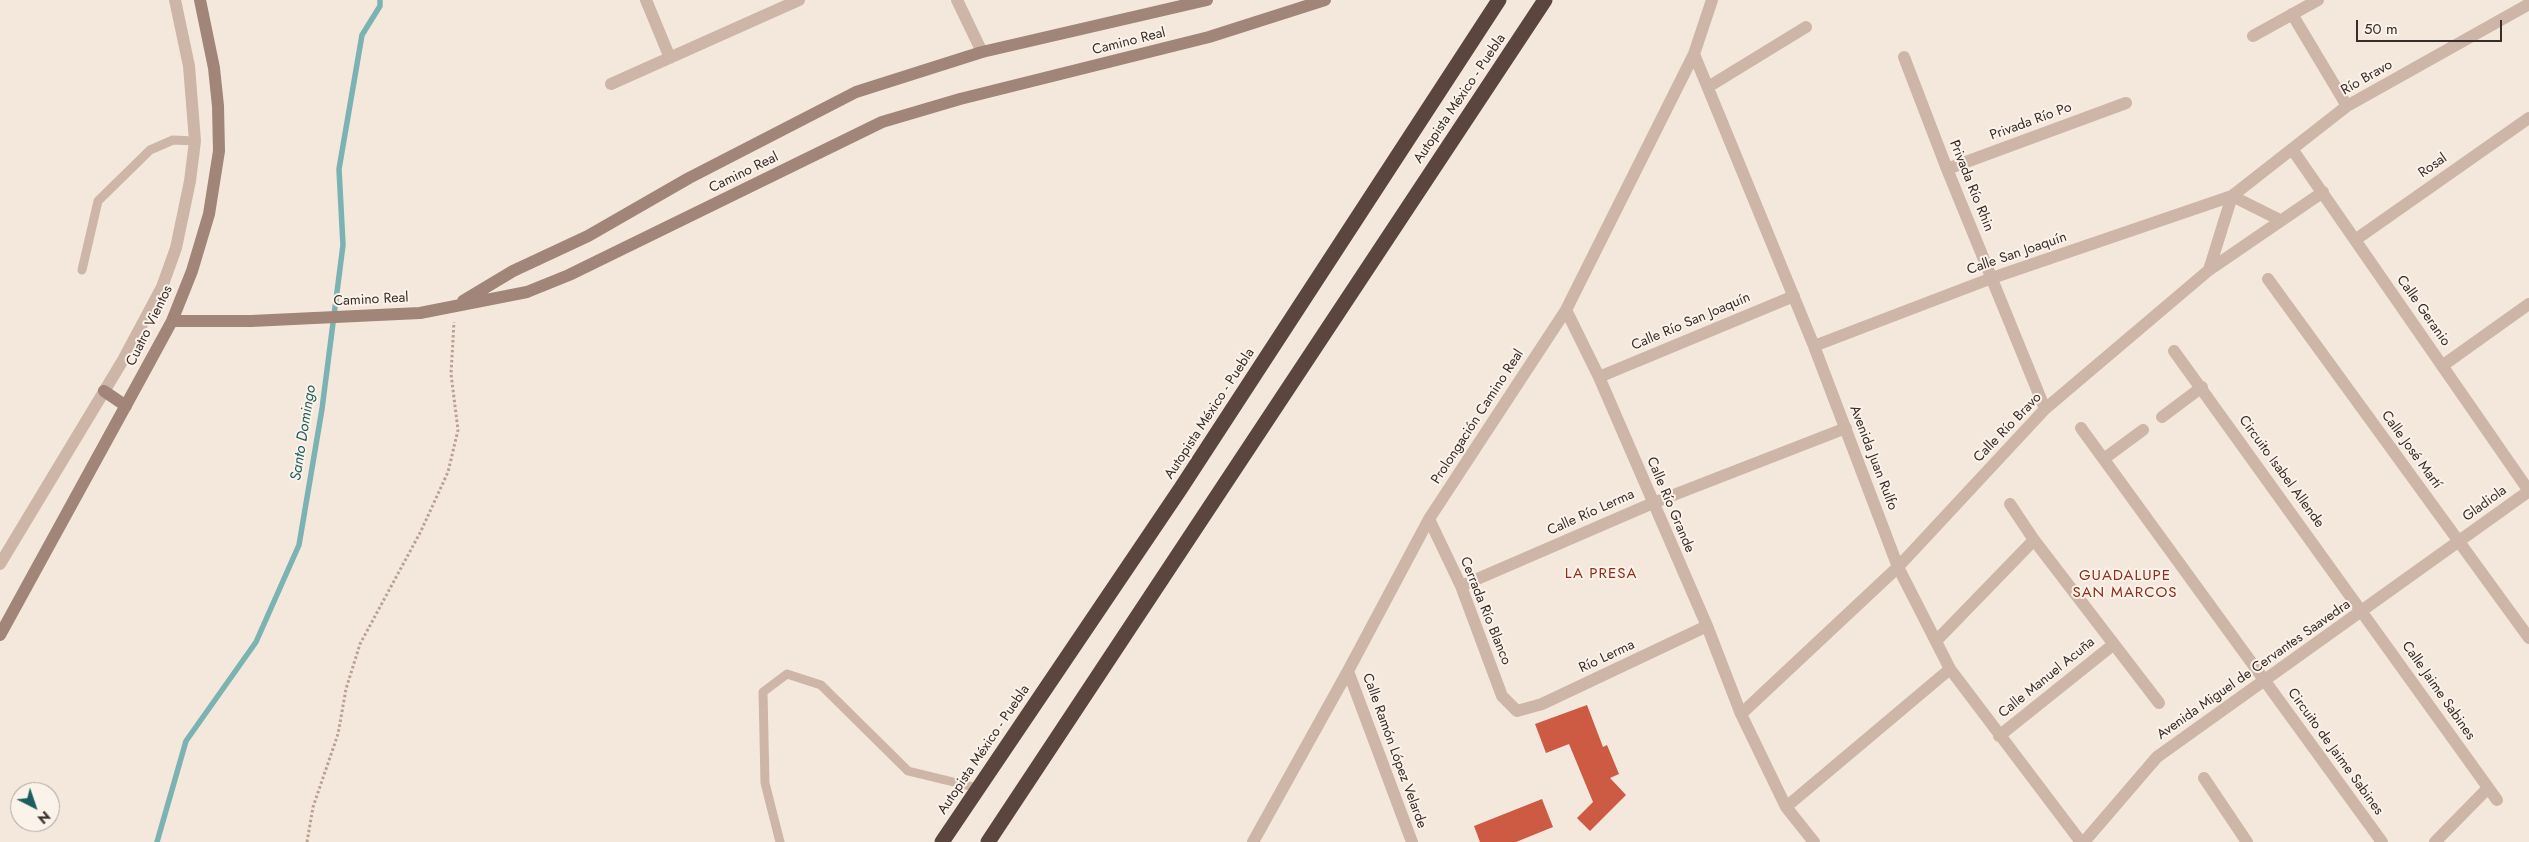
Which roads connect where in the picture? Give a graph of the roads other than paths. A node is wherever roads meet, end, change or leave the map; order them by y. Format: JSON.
{"nodes":[{"id":1,"x":175,"y":0,"type":"edge"},
{"id":2,"x":200,"y":0,"type":"edge"},
{"id":3,"x":646,"y":0,"type":"edge"},
{"id":4,"x":800,"y":0,"type":"edge"},
{"id":5,"x":957,"y":0,"type":"edge"},
{"id":6,"x":1208,"y":0,"type":"edge"},
{"id":7,"x":1324,"y":0,"type":"edge"},
{"id":8,"x":1500,"y":0,"type":"edge"},
{"id":9,"x":1546,"y":0,"type":"edge"},
{"id":10,"x":1712,"y":0,"type":"edge"},
{"id":11,"x":2318,"y":0,"type":"edge"},
{"id":12,"x":2529,"y":4,"type":"edge"},
{"id":13,"x":2292,"y":14,"type":"junction"},
{"id":14,"x":1806,"y":27,"type":"dead end"},
{"id":15,"x":2253,"y":36,"type":"dead end"},
{"id":16,"x":982,"y":52,"type":"junction"},
{"id":17,"x":1694,"y":54,"type":"junction"},
{"id":18,"x":1904,"y":57,"type":"dead end"},
{"id":19,"x":670,"y":58,"type":"junction"},
{"id":20,"x":611,"y":84,"type":"dead end"},
{"id":21,"x":1708,"y":87,"type":"junction"},
{"id":22,"x":2126,"y":103,"type":"dead end"},
{"id":23,"x":2347,"y":106,"type":"junction"},
{"id":24,"x":2529,"y":118,"type":"edge"},
{"id":25,"x":195,"y":141,"type":"junction"},
{"id":26,"x":2292,"y":148,"type":"junction"},
{"id":27,"x":1947,"y":170,"type":"junction"},
{"id":28,"x":2323,"y":192,"type":"junction"},
{"id":29,"x":2232,"y":196,"type":"junction"},
{"id":30,"x":2280,"y":220,"type":"junction"},
{"id":31,"x":2355,"y":240,"type":"junction"},
{"id":32,"x":82,"y":270,"type":"dead end"},
{"id":33,"x":2209,"y":270,"type":"junction"},
{"id":34,"x":1992,"y":278,"type":"junction"},
{"id":35,"x":2268,"y":279,"type":"dead end"},
{"id":36,"x":1794,"y":296,"type":"junction"},
{"id":37,"x":2529,"y":304,"type":"edge"},
{"id":38,"x":455,"y":306,"type":"junction"},
{"id":39,"x":1566,"y":310,"type":"junction"},
{"id":40,"x":172,"y":321,"type":"junction"},
{"id":41,"x":1814,"y":346,"type":"junction"},
{"id":42,"x":2174,"y":350,"type":"dead end"},
{"id":43,"x":2442,"y":366,"type":"junction"},
{"id":44,"x":1599,"y":377,"type":"junction"},
{"id":45,"x":2202,"y":387,"type":"junction"},
{"id":46,"x":104,"y":391,"type":"junction"},
{"id":47,"x":126,"y":406,"type":"junction"},
{"id":48,"x":2045,"y":409,"type":"junction"},
{"id":49,"x":2162,"y":417,"type":"dead end"},
{"id":50,"x":1846,"y":428,"type":"junction"},
{"id":51,"x":2081,"y":428,"type":"dead end"},
{"id":52,"x":2143,"y":430,"type":"dead end"},
{"id":53,"x":2105,"y":458,"type":"junction"},
{"id":54,"x":2529,"y":491,"type":"edge"},
{"id":55,"x":1653,"y":503,"type":"junction"},
{"id":56,"x":2010,"y":504,"type":"dead end"},
{"id":57,"x":1429,"y":519,"type":"junction"},
{"id":58,"x":2034,"y":540,"type":"junction"},
{"id":59,"x":2460,"y":542,"type":"junction"},
{"id":60,"x":0,"y":564,"type":"edge"},
{"id":61,"x":1898,"y":568,"type":"junction"},
{"id":62,"x":1461,"y":586,"type":"junction"},
{"id":63,"x":2363,"y":611,"type":"junction"},
{"id":64,"x":1707,"y":626,"type":"junction"},
{"id":65,"x":0,"y":635,"type":"edge"},
{"id":66,"x":2529,"y":638,"type":"edge"},
{"id":67,"x":1936,"y":642,"type":"junction"},
{"id":68,"x":2114,"y":644,"type":"junction"},
{"id":69,"x":1950,"y":668,"type":"junction"},
{"id":70,"x":1348,"y":671,"type":"junction"},
{"id":71,"x":2264,"y":680,"type":"junction"},
{"id":72,"x":2159,"y":703,"type":"dead end"},
{"id":73,"x":1517,"y":711,"type":"joint"},
{"id":74,"x":1741,"y":714,"type":"junction"},
{"id":75,"x":1999,"y":736,"type":"junction"},
{"id":76,"x":2204,"y":778,"type":"dead end"},
{"id":77,"x":978,"y":788,"type":"junction"},
{"id":78,"x":2488,"y":788,"type":"junction"},
{"id":79,"x":2497,"y":800,"type":"dead end"},
{"id":80,"x":1786,"y":806,"type":"junction"},
{"id":81,"x":780,"y":842,"type":"edge"},
{"id":82,"x":942,"y":842,"type":"edge"},
{"id":83,"x":988,"y":842,"type":"edge"},
{"id":84,"x":1252,"y":842,"type":"edge"},
{"id":85,"x":1412,"y":842,"type":"edge"},
{"id":86,"x":1814,"y":842,"type":"edge"},
{"id":87,"x":2082,"y":842,"type":"edge"},
{"id":88,"x":2247,"y":842,"type":"edge"},
{"id":89,"x":2382,"y":842,"type":"edge"},
{"id":90,"x":2435,"y":842,"type":"edge"}],
"edges":[{"from":1,"to":25,"type":"street","name":"Cuatro Vientos"},
{"from":2,"to":40,"type":"street","name":"Cuatro Vientos"},
{"from":3,"to":19,"type":"street"},
{"from":4,"to":19,"type":"street"},
{"from":5,"to":16,"type":"street"},
{"from":6,"to":16,"type":"street"},
{"from":7,"to":38,"type":"street","name":"Camino Real"},
{"from":8,"to":77,"type":"highway","name":"Autopista México - Puebla"},
{"from":9,"to":83,"type":"highway","name":"Autopista México - Puebla"},
{"from":10,"to":17,"type":"street","name":"Prolongación Camino Real"},
{"from":11,"to":13,"type":"street"},
{"from":12,"to":23,"type":"street","name":"Río Bravo"},
{"from":13,"to":15,"type":"street"},
{"from":13,"to":23,"type":"street"},
{"from":14,"to":21,"type":"street"},
{"from":16,"to":38,"type":"street"},
{"from":17,"to":21,"type":"street","name":"Avenida Juan Rulfo"},
{"from":17,"to":39,"type":"street","name":"Prolongación Camino Real"},
{"from":18,"to":27,"type":"street","name":"Privada Río Rhin"},
{"from":19,"to":20,"type":"street"},
{"from":21,"to":36,"type":"street","name":"Avenida Juan Rulfo"},
{"from":22,"to":27,"type":"street","name":"Privada Río Po"},
{"from":23,"to":26,"type":"street","name":"Río Bravo"},
{"from":24,"to":31,"type":"street","name":"Rosal"},
{"from":25,"to":32,"type":"lane"},
{"from":25,"to":46,"type":"street","name":"Cuatro Vientos"},
{"from":26,"to":28,"type":"street","name":"Calle Geranio"},
{"from":26,"to":29,"type":"street","name":"Río Bravo"},
{"from":27,"to":34,"type":"street","name":"Privada Río Rhin"},
{"from":28,"to":30,"type":"street","name":"Calle Río Bravo"},
{"from":28,"to":31,"type":"street","name":"Calle Geranio"},
{"from":29,"to":30,"type":"street"},
{"from":29,"to":33,"type":"street"},
{"from":29,"to":34,"type":"street","name":"Calle San Joaquín"},
{"from":30,"to":33,"type":"street","name":"Calle Río Bravo"},
{"from":31,"to":43,"type":"street","name":"Calle Geranio"},
{"from":33,"to":48,"type":"street","name":"Calle Río Bravo"},
{"from":34,"to":41,"type":"street","name":"Calle San Joaquín"},
{"from":34,"to":48,"type":"street","name":"Privada Río Rhin"},
{"from":35,"to":59,"type":"street","name":"Calle José Martí"},
{"from":36,"to":41,"type":"street","name":"Avenida Juan Rulfo"},
{"from":36,"to":44,"type":"street","name":"Calle Río San Joaquín"},
{"from":37,"to":43,"type":"street"},
{"from":38,"to":40,"type":"street","name":"Camino Real"},
{"from":39,"to":44,"type":"street","name":"Calle Río Grande"},
{"from":39,"to":57,"type":"street","name":"Prolongación Camino Real"},
{"from":40,"to":47,"type":"street","name":"Cuatro Vientos"},
{"from":41,"to":50,"type":"street","name":"Avenida Juan Rulfo"},
{"from":42,"to":45,"type":"street","name":"Circuito Isabel Allende"},
{"from":43,"to":54,"type":"street","name":"Calle Geranio"},
{"from":44,"to":55,"type":"street","name":"Calle Río Grande"},
{"from":45,"to":49,"type":"street"},
{"from":45,"to":63,"type":"street","name":"Circuito Isabel Allende"},
{"from":46,"to":47,"type":"street"},
{"from":46,"to":60,"type":"street","name":"Cuatro Vientos"},
{"from":47,"to":65,"type":"street","name":"Cuatro Vientos"},
{"from":48,"to":61,"type":"street","name":"Calle Río Bravo"},
{"from":50,"to":55,"type":"street","name":"Calle Río Lerma"},
{"from":50,"to":61,"type":"street","name":"Avenida Juan Rulfo"},
{"from":51,"to":53,"type":"street"},
{"from":52,"to":53,"type":"street"},
{"from":53,"to":71,"type":"street"},
{"from":54,"to":59,"type":"street","name":"Gladiola"},
{"from":55,"to":62,"type":"street","name":"Calle Río Lerma"},
{"from":55,"to":64,"type":"street","name":"Calle Río Grande"},
{"from":56,"to":58,"type":"street"},
{"from":57,"to":62,"type":"street","name":"Cerrada Río Blanco"},
{"from":57,"to":70,"type":"street","name":"Prolongación Camino Real"},
{"from":58,"to":67,"type":"street"},
{"from":58,"to":68,"type":"street"},
{"from":59,"to":63,"type":"street","name":"Avenida Miguel de Cervantes Saavedra"},
{"from":59,"to":66,"type":"street","name":"Calle José Martí"},
{"from":61,"to":67,"type":"street","name":"Avenida Juan Rulfo"},
{"from":61,"to":74,"type":"street","name":"Calle Río Bravo"},
{"from":62,"to":73,"type":"street","name":"Cerrada Río Blanco"},
{"from":63,"to":71,"type":"street","name":"Avenida Miguel de Cervantes Saavedra"},
{"from":63,"to":78,"type":"street","name":"Calle Jaime Sabines"},
{"from":64,"to":73,"type":"street","name":"Río Lerma"},
{"from":64,"to":74,"type":"street","name":"Calle Río Grande"},
{"from":67,"to":69,"type":"street","name":"Avenida Juan Rulfo"},
{"from":68,"to":72,"type":"street"},
{"from":68,"to":75,"type":"street","name":"Calle Manuel Acuña"},
{"from":69,"to":75,"type":"street","name":"Avenida Juan Rulfo"},
{"from":69,"to":80,"type":"street"},
{"from":70,"to":84,"type":"street","name":"Prolongación Camino Real"},
{"from":70,"to":85,"type":"street","name":"Calle Ramón López Velarde"},
{"from":71,"to":87,"type":"street","name":"Avenida Miguel de Cervantes Saavedra"},
{"from":71,"to":89,"type":"street","name":"Circuito de Jaime Sabines"},
{"from":74,"to":80,"type":"street","name":"Calle Río Grande"},
{"from":75,"to":87,"type":"street","name":"Avenida Juan Rulfo"},
{"from":76,"to":88,"type":"street"},
{"from":77,"to":81,"type":"lane"},
{"from":77,"to":82,"type":"highway","name":"Autopista México - Puebla"},
{"from":78,"to":79,"type":"street","name":"Calle Jaime Sabines"},
{"from":78,"to":90,"type":"street"},
{"from":80,"to":86,"type":"street","name":"Calle Río Grande"}]}
